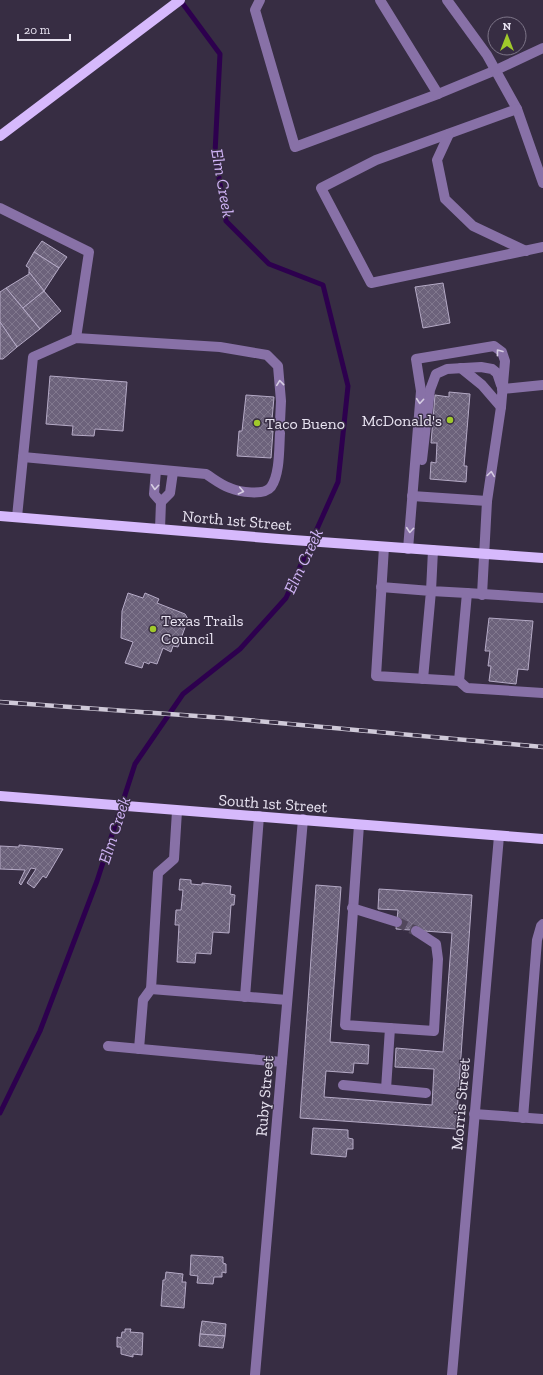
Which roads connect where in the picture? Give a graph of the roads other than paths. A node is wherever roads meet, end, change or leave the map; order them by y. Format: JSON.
{"nodes":[{"id":1,"x":180,"y":0,"type":"edge"},
{"id":2,"x":260,"y":0,"type":"edge"},
{"id":3,"x":380,"y":0,"type":"edge"},
{"id":4,"x":447,"y":0,"type":"edge"},
{"id":5,"x":543,"y":48,"type":"edge"},
{"id":6,"x":496,"y":70,"type":"junction"},
{"id":7,"x":438,"y":94,"type":"junction"},
{"id":8,"x":517,"y":109,"type":"junction"},
{"id":9,"x":449,"y":134,"type":"junction"},
{"id":10,"x":0,"y":136,"type":"edge"},
{"id":11,"x":540,"y":163,"type":"edge"},
{"id":12,"x":543,"y":184,"type":"edge"},
{"id":13,"x":0,"y":208,"type":"edge"},
{"id":14,"x":543,"y":247,"type":"edge"},
{"id":15,"x":526,"y":251,"type":"junction"},
{"id":16,"x":76,"y":338,"type":"junction"},
{"id":17,"x":462,"y":368,"type":"junction"},
{"id":18,"x":543,"y":385,"type":"edge"},
{"id":19,"x":502,"y":389,"type":"junction"},
{"id":20,"x":500,"y":407,"type":"junction"},
{"id":21,"x":280,"y":422,"type":"dead end"},
{"id":22,"x":280,"y":433,"type":"dead end"},
{"id":23,"x":23,"y":457,"type":"junction"},
{"id":24,"x":156,"y":470,"type":"junction"},
{"id":25,"x":173,"y":472,"type":"junction"},
{"id":26,"x":414,"y":475,"type":"junction"},
{"id":27,"x":412,"y":496,"type":"junction"},
{"id":28,"x":487,"y":501,"type":"junction"},
{"id":29,"x":161,"y":502,"type":"junction"},
{"id":30,"x":0,"y":516,"type":"edge"},
{"id":31,"x":17,"y":517,"type":"junction"},
{"id":32,"x":160,"y":529,"type":"junction"},
{"id":33,"x":384,"y":547,"type":"junction"},
{"id":34,"x":408,"y":548,"type":"junction"},
{"id":35,"x":433,"y":550,"type":"junction"},
{"id":36,"x":484,"y":554,"type":"junction"},
{"id":37,"x":543,"y":558,"type":"edge"},
{"id":38,"x":381,"y":587,"type":"junction"},
{"id":39,"x":431,"y":591,"type":"junction"},
{"id":40,"x":467,"y":593,"type":"junction"},
{"id":41,"x":482,"y":595,"type":"junction"},
{"id":42,"x":543,"y":598,"type":"edge"},
{"id":43,"x":423,"y":679,"type":"junction"},
{"id":44,"x":459,"y":681,"type":"junction"},
{"id":45,"x":543,"y":694,"type":"edge"},
{"id":46,"x":0,"y":796,"type":"edge"},
{"id":47,"x":172,"y":811,"type":"junction"},
{"id":48,"x":259,"y":816,"type":"junction"},
{"id":49,"x":302,"y":819,"type":"junction"},
{"id":50,"x":359,"y":825,"type":"junction"},
{"id":51,"x":499,"y":836,"type":"junction"},
{"id":52,"x":543,"y":839,"type":"edge"},
{"id":53,"x":352,"y":908,"type":"junction"},
{"id":54,"x":397,"y":922,"type":"tunnel mouth"},
{"id":55,"x":543,"y":924,"type":"edge"},
{"id":56,"x":416,"y":931,"type":"tunnel mouth"},
{"id":57,"x":151,"y":989,"type":"junction"},
{"id":58,"x":245,"y":997,"type":"junction"},
{"id":59,"x":287,"y":1000,"type":"junction"},
{"id":60,"x":390,"y":1028,"type":"junction"},
{"id":61,"x":108,"y":1046,"type":"dead end"},
{"id":62,"x":139,"y":1048,"type":"junction"},
{"id":63,"x":282,"y":1062,"type":"junction"},
{"id":64,"x":342,"y":1085,"type":"dead end"},
{"id":65,"x":386,"y":1089,"type":"junction"},
{"id":66,"x":426,"y":1093,"type":"dead end"},
{"id":67,"x":474,"y":1114,"type":"junction"},
{"id":68,"x":523,"y":1118,"type":"junction"},
{"id":69,"x":543,"y":1120,"type":"edge"},
{"id":70,"x":255,"y":1375,"type":"edge"},
{"id":71,"x":452,"y":1375,"type":"edge"}],
"edges":[{"from":1,"to":10,"type":"main road"},
{"from":2,"to":7,"type":"street"},
{"from":3,"to":7,"type":"street"},
{"from":4,"to":6,"type":"street"},
{"from":5,"to":6,"type":"street"},
{"from":6,"to":7,"type":"street"},
{"from":6,"to":8,"type":"street"},
{"from":8,"to":9,"type":"street"},
{"from":8,"to":11,"type":"street"},
{"from":9,"to":15,"type":"street"},
{"from":9,"to":15,"type":"street"},
{"from":11,"to":12,"type":"street"},
{"from":13,"to":16,"type":"street"},
{"from":14,"to":15,"type":"street"},
{"from":21,"to":16,"type":"street","one_way":true},
{"from":16,"to":23,"type":"street"},
{"from":17,"to":19,"type":"street"},
{"from":17,"to":20,"type":"street"},
{"from":17,"to":26,"type":"street"},
{"from":18,"to":19,"type":"street"},
{"from":19,"to":20,"type":"street"},
{"from":19,"to":26,"type":"street","one_way":true},
{"from":28,"to":20,"type":"street","one_way":true},
{"from":25,"to":22,"type":"street","one_way":true},
{"from":23,"to":24,"type":"street"},
{"from":23,"to":31,"type":"street"},
{"from":24,"to":25,"type":"street"},
{"from":24,"to":29,"type":"street","one_way":true},
{"from":25,"to":29,"type":"street"},
{"from":26,"to":27,"type":"street"},
{"from":27,"to":28,"type":"street"},
{"from":27,"to":34,"type":"street","one_way":true},
{"from":28,"to":36,"type":"street"},
{"from":29,"to":32,"type":"street"},
{"from":30,"to":31,"type":"main road","name":"North 1st Street"},
{"from":31,"to":32,"type":"main road","name":"North 1st Street"},
{"from":32,"to":33,"type":"main road","name":"North 1st Street"},
{"from":33,"to":34,"type":"main road","name":"North 1st Street"},
{"from":33,"to":38,"type":"street"},
{"from":34,"to":35,"type":"main road","name":"North 1st Street"},
{"from":35,"to":36,"type":"main road","name":"North 1st Street"},
{"from":35,"to":39,"type":"street"},
{"from":36,"to":37,"type":"main road","name":"North 1st Street"},
{"from":36,"to":41,"type":"street"},
{"from":38,"to":39,"type":"street"},
{"from":38,"to":43,"type":"street"},
{"from":39,"to":40,"type":"street"},
{"from":39,"to":43,"type":"street"},
{"from":40,"to":41,"type":"street"},
{"from":40,"to":44,"type":"street"},
{"from":41,"to":42,"type":"street"},
{"from":43,"to":44,"type":"street"},
{"from":44,"to":45,"type":"street"},
{"from":46,"to":47,"type":"main road","name":"South 1st Street"},
{"from":47,"to":48,"type":"main road","name":"South 1st Street"},
{"from":47,"to":57,"type":"street"},
{"from":48,"to":49,"type":"main road","name":"South 1st Street"},
{"from":48,"to":58,"type":"street"},
{"from":49,"to":50,"type":"main road","name":"South 1st Street"},
{"from":49,"to":59,"type":"street","name":"Ruby Street"},
{"from":50,"to":51,"type":"main road","name":"South 1st Street"},
{"from":50,"to":53,"type":"street"},
{"from":51,"to":52,"type":"main road","name":"South 1st Street"},
{"from":51,"to":67,"type":"street","name":"Morris Street"},
{"from":53,"to":54,"type":"street"},
{"from":53,"to":60,"type":"street"},
{"from":55,"to":68,"type":"street"},
{"from":56,"to":60,"type":"street"},
{"from":57,"to":58,"type":"street"},
{"from":57,"to":62,"type":"street"},
{"from":58,"to":59,"type":"street"},
{"from":59,"to":63,"type":"street","name":"Ruby Street"},
{"from":60,"to":65,"type":"street"},
{"from":61,"to":62,"type":"street"},
{"from":62,"to":63,"type":"street"},
{"from":63,"to":70,"type":"street","name":"Ruby Street"},
{"from":64,"to":65,"type":"street"},
{"from":65,"to":66,"type":"street"},
{"from":67,"to":68,"type":"street"},
{"from":67,"to":71,"type":"street","name":"Morris Street"},
{"from":68,"to":69,"type":"street"}]}
